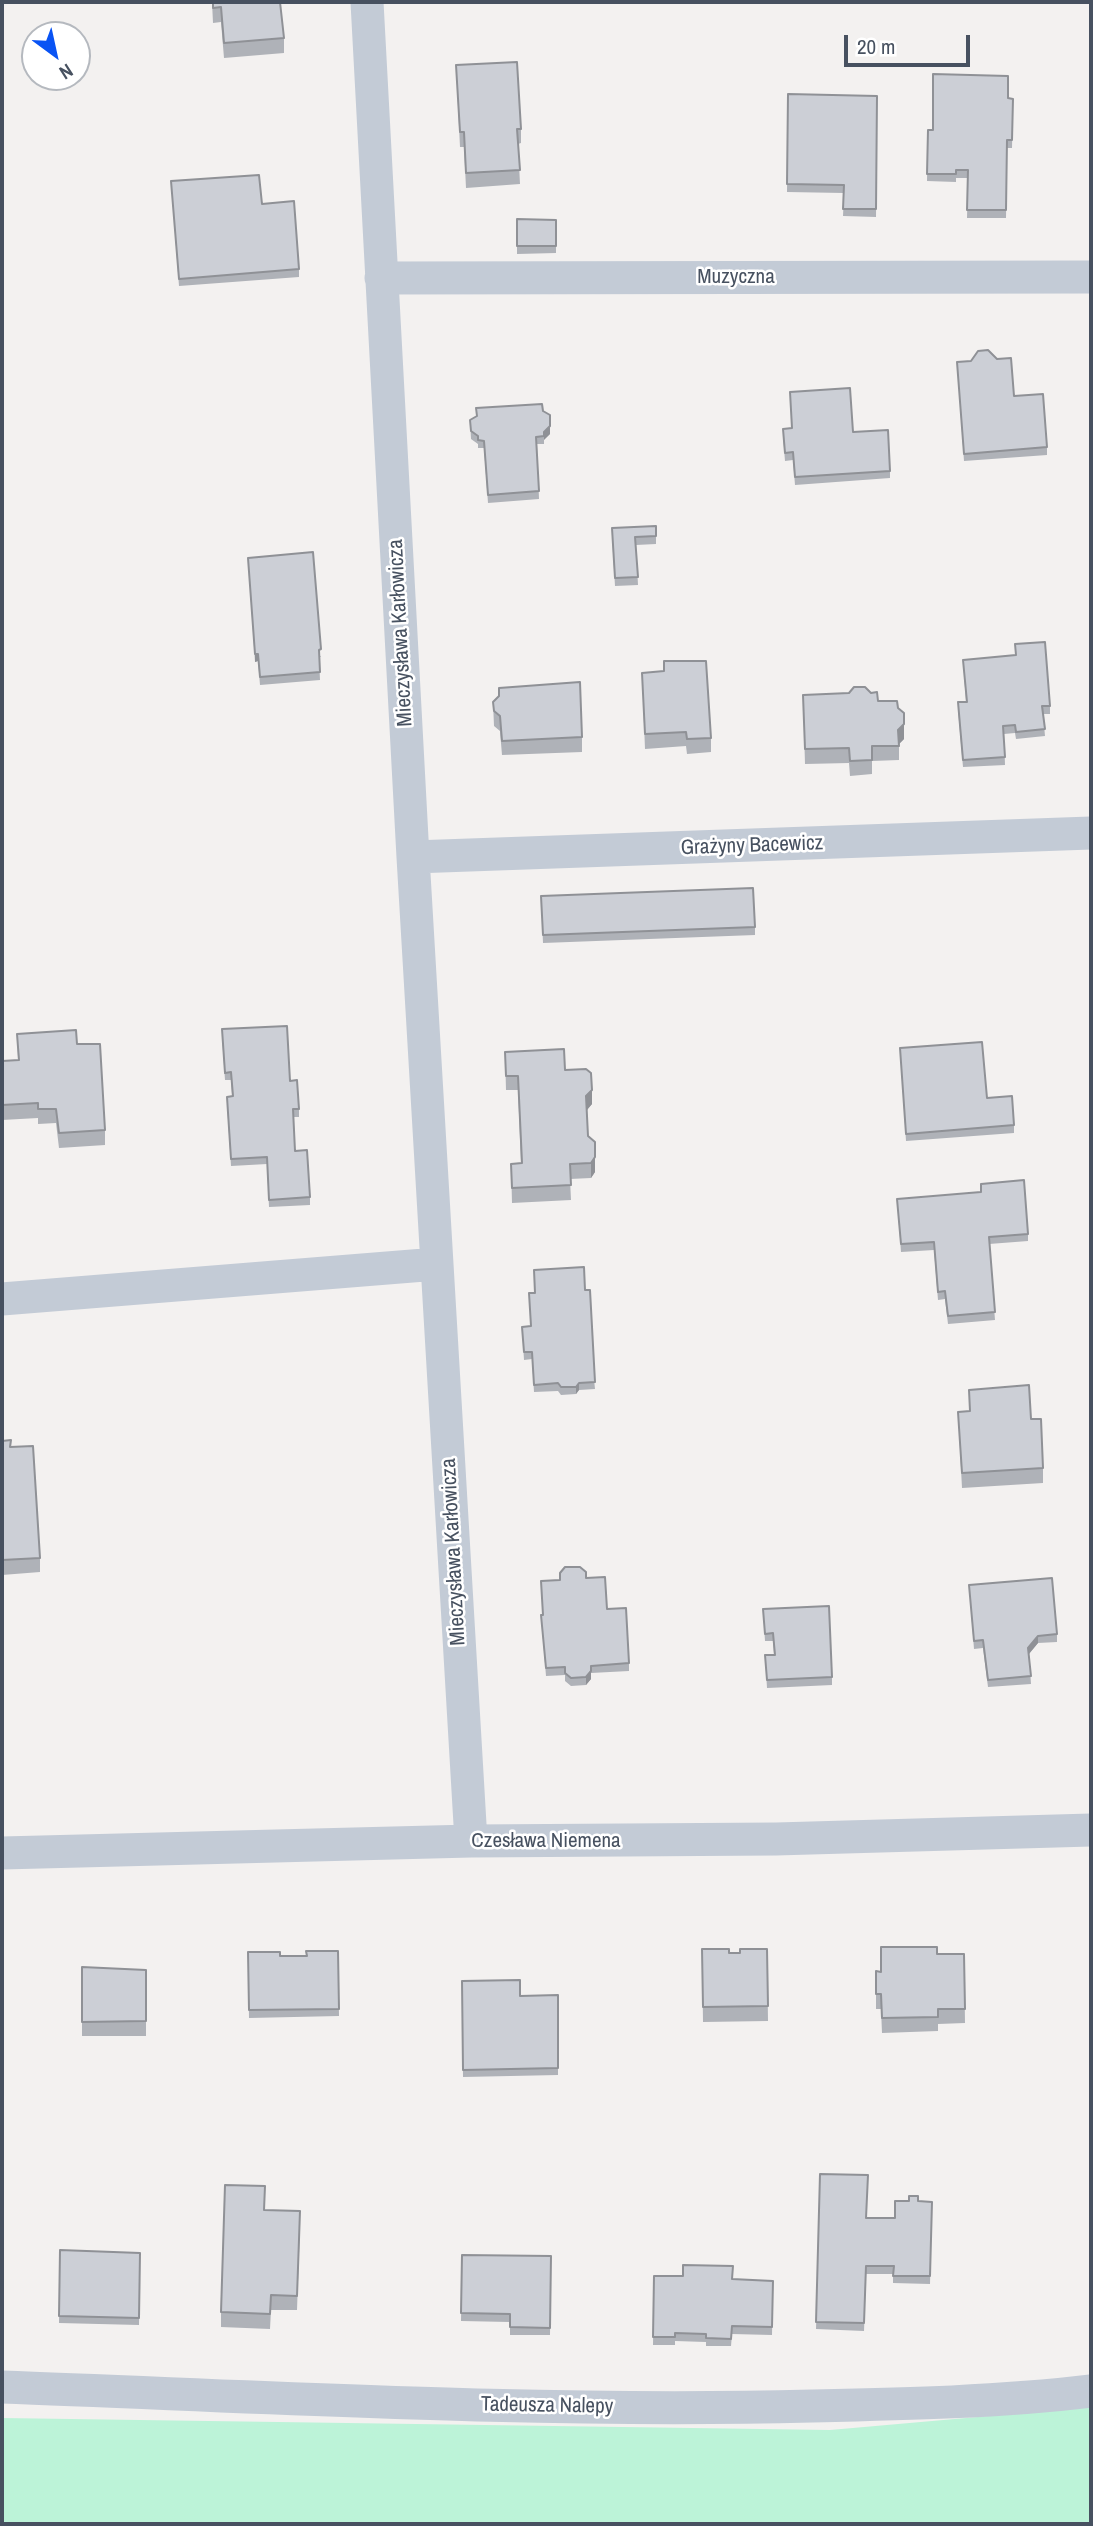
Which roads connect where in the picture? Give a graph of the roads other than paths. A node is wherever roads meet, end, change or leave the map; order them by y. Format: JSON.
{"nodes":[{"id":1,"x":367,"y":2,"type":"edge"},
{"id":2,"x":1091,"y":277,"type":"edge"},
{"id":3,"x":382,"y":278,"type":"junction"},
{"id":4,"x":1091,"y":833,"type":"edge"},
{"id":5,"x":413,"y":857,"type":"junction"},
{"id":6,"x":437,"y":1264,"type":"junction"},
{"id":7,"x":2,"y":1299,"type":"edge"},
{"id":8,"x":1091,"y":1830,"type":"edge"},
{"id":9,"x":471,"y":1841,"type":"junction"},
{"id":10,"x":2,"y":1853,"type":"edge"},
{"id":11,"x":2,"y":2387,"type":"edge"},
{"id":12,"x":1091,"y":2391,"type":"edge"}],
"edges":[{"from":1,"to":3,"type":"street","name":"Mieczysława Karłowicza"},
{"from":2,"to":3,"type":"street","name":"Muzyczna"},
{"from":3,"to":5,"type":"street","name":"Mieczysława Karłowicza"},
{"from":4,"to":5,"type":"street","name":"Grażyny Bacewicz"},
{"from":5,"to":6,"type":"street","name":"Mieczysława Karłowicza"},
{"from":6,"to":7,"type":"street"},
{"from":6,"to":9,"type":"street","name":"Mieczysława Karłowicza"},
{"from":8,"to":9,"type":"street","name":"Czesława Niemena"},
{"from":9,"to":10,"type":"street","name":"Czesława Niemena"},
{"from":11,"to":12,"type":"street","name":"Tadeusza Nalepy"}]}
